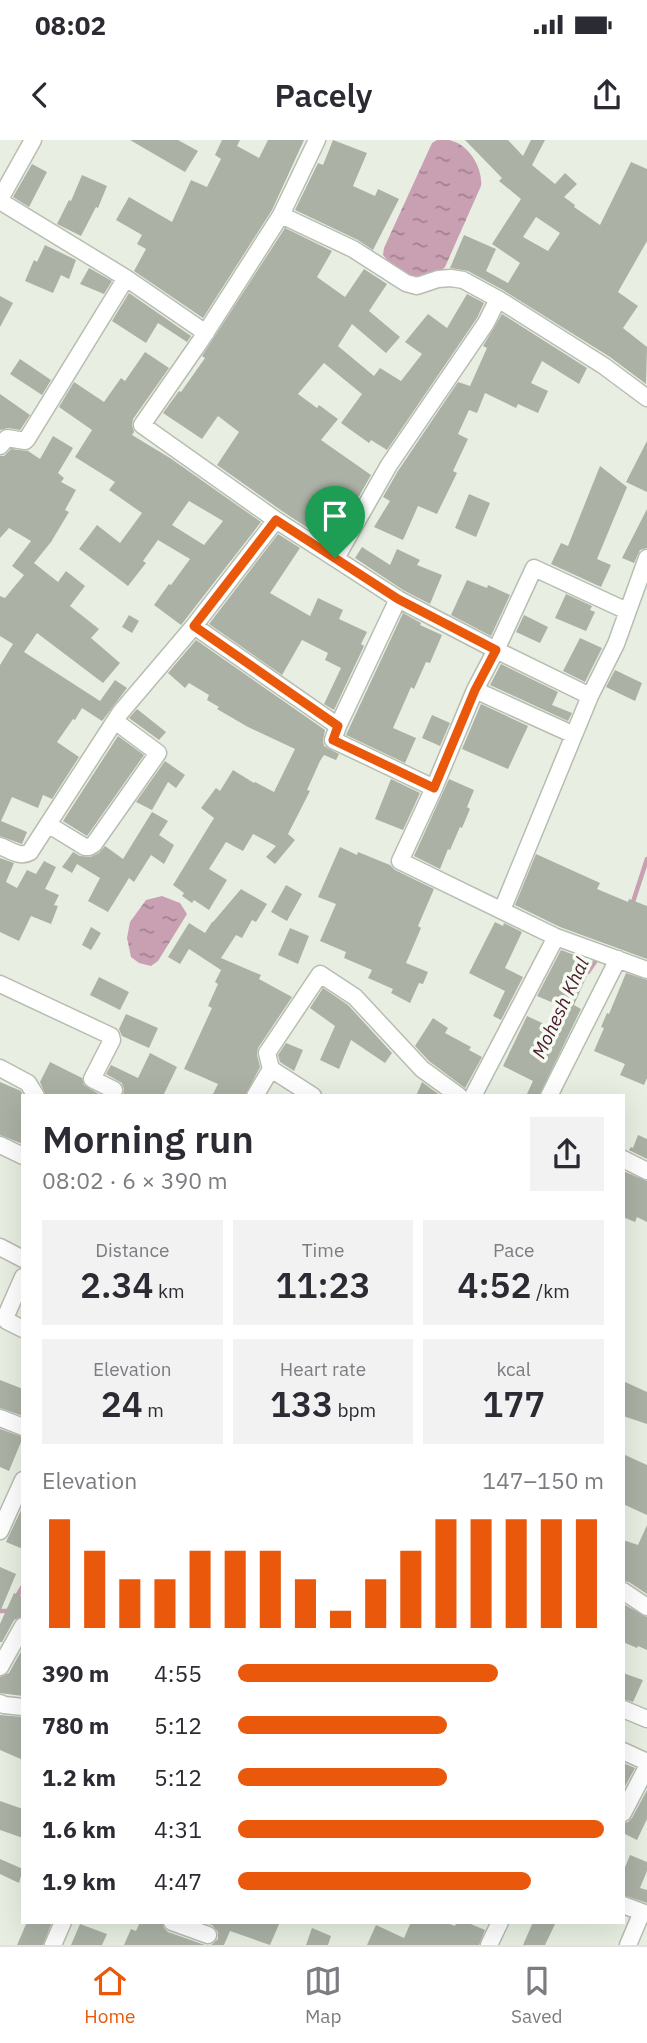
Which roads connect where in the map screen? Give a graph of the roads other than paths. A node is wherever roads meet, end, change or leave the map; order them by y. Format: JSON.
{"nodes":[{"id":1,"x":33,"y":140,"type":"edge"},
{"id":2,"x":317,"y":140,"type":"edge"},
{"id":3,"x":0,"y":200,"type":"edge"},
{"id":4,"x":281,"y":215,"type":"junction"},
{"id":5,"x":126,"y":278,"type":"junction"},
{"id":6,"x":498,"y":299,"type":"junction"},
{"id":7,"x":206,"y":333,"type":"junction"},
{"id":8,"x":647,"y":398,"type":"edge"},
{"id":9,"x":0,"y":446,"type":"edge"},
{"id":10,"x":276,"y":520,"type":"junction"},
{"id":11,"x":335,"y":558,"type":"junction"},
{"id":12,"x":647,"y":558,"type":"edge"},
{"id":13,"x":398,"y":599,"type":"junction"},
{"id":14,"x":626,"y":611,"type":"junction"},
{"id":15,"x":194,"y":626,"type":"junction"},
{"id":16,"x":496,"y":650,"type":"junction"},
{"id":17,"x":475,"y":690,"type":"junction"},
{"id":18,"x":590,"y":695,"type":"junction"},
{"id":19,"x":115,"y":722,"type":"junction"},
{"id":20,"x":338,"y":726,"type":"junction"},
{"id":21,"x":574,"y":735,"type":"junction"},
{"id":22,"x":434,"y":788,"type":"junction"},
{"id":23,"x":49,"y":825,"type":"junction"},
{"id":24,"x":0,"y":846,"type":"edge"},
{"id":25,"x":502,"y":910,"type":"junction"},
{"id":26,"x":556,"y":937,"type":"junction"},
{"id":27,"x":618,"y":959,"type":"junction"},
{"id":28,"x":647,"y":970,"type":"edge"},
{"id":29,"x":0,"y":984,"type":"edge"},
{"id":30,"x":0,"y":1068,"type":"edge"},
{"id":31,"x":271,"y":1069,"type":"junction"},
{"id":32,"x":35,"y":1094,"type":"edge"},
{"id":33,"x":112,"y":1094,"type":"edge"},
{"id":34,"x":256,"y":1094,"type":"edge"},
{"id":35,"x":310,"y":1094,"type":"edge"},
{"id":36,"x":456,"y":1094,"type":"edge"},
{"id":37,"x":474,"y":1094,"type":"edge"},
{"id":38,"x":550,"y":1094,"type":"edge"},
{"id":39,"x":0,"y":1145,"type":"edge"},
{"id":40,"x":21,"y":1155,"type":"edge"},
{"id":41,"x":625,"y":1160,"type":"edge"},
{"id":42,"x":647,"y":1171,"type":"edge"},
{"id":43,"x":0,"y":1247,"type":"edge"},
{"id":44,"x":21,"y":1258,"type":"edge"},
{"id":45,"x":21,"y":1282,"type":"edge"},
{"id":46,"x":21,"y":1327,"type":"edge"},
{"id":47,"x":0,"y":1418,"type":"edge"},
{"id":48,"x":21,"y":1426,"type":"edge"},
{"id":49,"x":21,"y":1484,"type":"edge"},
{"id":50,"x":0,"y":1531,"type":"edge"},
{"id":51,"x":625,"y":1592,"type":"edge"},
{"id":52,"x":647,"y":1607,"type":"edge"},
{"id":53,"x":21,"y":1630,"type":"edge"},
{"id":54,"x":0,"y":1667,"type":"edge"},
{"id":55,"x":0,"y":1703,"type":"edge"},
{"id":56,"x":21,"y":1707,"type":"edge"},
{"id":57,"x":625,"y":1710,"type":"edge"},
{"id":58,"x":647,"y":1719,"type":"edge"},
{"id":59,"x":625,"y":1752,"type":"edge"},
{"id":60,"x":647,"y":1765,"type":"edge"},
{"id":61,"x":625,"y":1809,"type":"edge"},
{"id":62,"x":625,"y":1906,"type":"edge"},
{"id":63,"x":645,"y":1913,"type":"edge"},
{"id":64,"x":63,"y":1924,"type":"edge"},
{"id":65,"x":178,"y":1924,"type":"edge"},
{"id":66,"x":499,"y":1924,"type":"edge"},
{"id":67,"x":209,"y":1934,"type":"edge"},
{"id":68,"x":54,"y":1945,"type":"edge"},
{"id":69,"x":489,"y":1945,"type":"edge"},
{"id":70,"x":628,"y":1945,"type":"edge"}],
"edges":[{"from":1,"to":3,"type":"street"},
{"from":2,"to":4,"type":"street"},
{"from":3,"to":5,"type":"street"},
{"from":4,"to":6,"type":"street"},
{"from":4,"to":7,"type":"street"},
{"from":5,"to":7,"type":"street"},
{"from":5,"to":9,"type":"street"},
{"from":6,"to":8,"type":"street"},
{"from":6,"to":11,"type":"street"},
{"from":7,"to":10,"type":"street"},
{"from":10,"to":11,"type":"street"},
{"from":10,"to":15,"type":"street"},
{"from":11,"to":13,"type":"street"},
{"from":12,"to":14,"type":"street"},
{"from":13,"to":16,"type":"street"},
{"from":13,"to":20,"type":"street"},
{"from":14,"to":16,"type":"street"},
{"from":14,"to":18,"type":"street"},
{"from":15,"to":19,"type":"street"},
{"from":15,"to":20,"type":"street"},
{"from":16,"to":17,"type":"street"},
{"from":16,"to":18,"type":"street"},
{"from":17,"to":21,"type":"street"},
{"from":17,"to":22,"type":"street"},
{"from":18,"to":21,"type":"street"},
{"from":19,"to":23,"type":"street"},
{"from":19,"to":23,"type":"street"},
{"from":20,"to":22,"type":"street"},
{"from":21,"to":25,"type":"street"},
{"from":22,"to":25,"type":"street"},
{"from":23,"to":24,"type":"street"},
{"from":25,"to":26,"type":"street"},
{"from":26,"to":27,"type":"street"},
{"from":26,"to":37,"type":"street"},
{"from":27,"to":28,"type":"street"},
{"from":27,"to":38,"type":"street"},
{"from":29,"to":33,"type":"street"},
{"from":30,"to":32,"type":"street"},
{"from":31,"to":34,"type":"street"},
{"from":31,"to":35,"type":"street"},
{"from":31,"to":36,"type":"street"},
{"from":39,"to":40,"type":"street"},
{"from":41,"to":42,"type":"street"},
{"from":43,"to":44,"type":"street"},
{"from":45,"to":46,"type":"street"},
{"from":47,"to":48,"type":"street"},
{"from":49,"to":50,"type":"street"},
{"from":51,"to":52,"type":"street"},
{"from":53,"to":54,"type":"street"},
{"from":55,"to":56,"type":"street"},
{"from":57,"to":58,"type":"street"},
{"from":59,"to":60,"type":"street"},
{"from":60,"to":61,"type":"street"},
{"from":62,"to":63,"type":"street"},
{"from":63,"to":70,"type":"street"},
{"from":64,"to":68,"type":"street"},
{"from":65,"to":67,"type":"street"},
{"from":66,"to":69,"type":"street"}]}
